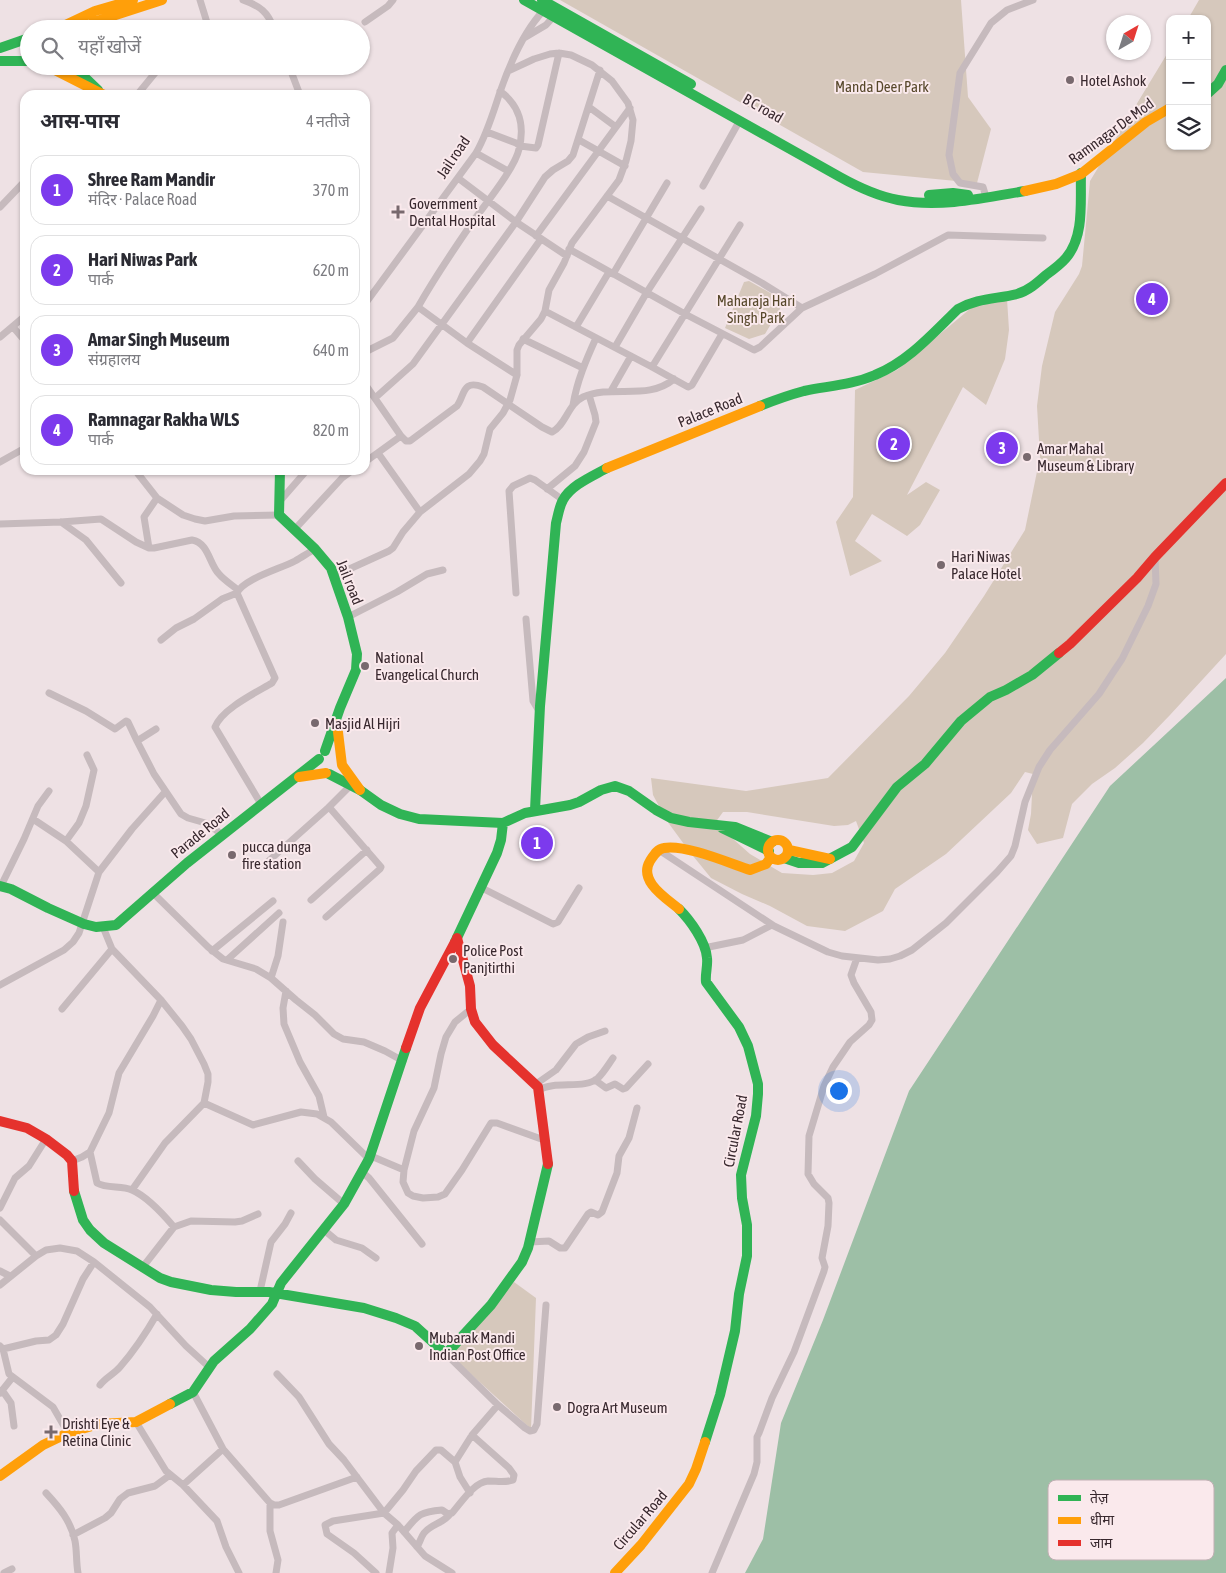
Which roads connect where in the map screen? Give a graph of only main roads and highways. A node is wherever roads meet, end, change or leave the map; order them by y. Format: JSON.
{"nodes":[{"id":1,"x":102,"y":0,"type":"edge"},
{"id":2,"x":133,"y":0,"type":"edge"},
{"id":3,"x":162,"y":0,"type":"edge"},
{"id":4,"x":524,"y":0,"type":"edge"},
{"id":5,"x":544,"y":5,"type":"edge"},
{"id":6,"x":96,"y":11,"type":"junction"},
{"id":7,"x":78,"y":20,"type":"edge"},
{"id":8,"x":100,"y":20,"type":"edge"},
{"id":9,"x":20,"y":41,"type":"edge"},
{"id":10,"x":0,"y":48,"type":"edge"},
{"id":11,"x":0,"y":61,"type":"edge"},
{"id":12,"x":20,"y":61,"type":"edge"},
{"id":13,"x":1226,"y":70,"type":"edge"},
{"id":14,"x":64,"y":75,"type":"edge"},
{"id":15,"x":83,"y":75,"type":"edge"},
{"id":16,"x":93,"y":90,"type":"edge"},
{"id":17,"x":99,"y":90,"type":"edge"},
{"id":18,"x":1211,"y":91,"type":"edge"},
{"id":19,"x":700,"y":94,"type":"junction"},
{"id":20,"x":1166,"y":110,"type":"edge"},
{"id":21,"x":1081,"y":173,"type":"junction"},
{"id":22,"x":984,"y":197,"type":"junction"},
{"id":23,"x":280,"y":475,"type":"edge"},
{"id":24,"x":1226,"y":483,"type":"edge"},
{"id":25,"x":336,"y":720,"type":"junction"},
{"id":26,"x":322,"y":755,"type":"junction"},
{"id":27,"x":342,"y":760,"type":"junction"},
{"id":28,"x":328,"y":773,"type":"junction"},
{"id":29,"x":298,"y":777,"type":"junction"},
{"id":30,"x":360,"y":790,"type":"junction"},
{"id":31,"x":535,"y":810,"type":"junction"},
{"id":32,"x":503,"y":823,"type":"junction"},
{"id":33,"x":770,"y":850,"type":"junction"},
{"id":34,"x":786,"y":854,"type":"junction"},
{"id":35,"x":0,"y":886,"type":"edge"},
{"id":36,"x":125,"y":917,"type":"junction"},
{"id":37,"x":80,"y":921,"type":"junction"},
{"id":38,"x":457,"y":938,"type":"junction"},
{"id":39,"x":0,"y":1121,"type":"edge"},
{"id":40,"x":278,"y":1294,"type":"junction"},
{"id":41,"x":0,"y":1476,"type":"edge"},
{"id":42,"x":615,"y":1573,"type":"edge"}],
"edges":[{"from":1,"to":6,"type":"main road"},
{"from":2,"to":6,"type":"main road"},
{"from":3,"to":8,"type":"main road"},
{"from":4,"to":5,"type":"main road"},
{"from":5,"to":19,"type":"main road"},
{"from":6,"to":7,"type":"main road"},
{"from":9,"to":10,"type":"main road"},
{"from":11,"to":12,"type":"main road"},
{"from":13,"to":18,"type":"main road"},
{"from":14,"to":16,"type":"main road"},
{"from":15,"to":17,"type":"main road"},
{"from":19,"to":22,"type":"main road","name":"B C road"},
{"from":19,"to":22,"type":"main road"},
{"from":20,"to":21,"type":"main road","name":"Ramnagar De Mod"},
{"from":21,"to":22,"type":"main road","name":"Ramnagar De Mod"},
{"from":21,"to":31,"type":"main road","name":"Palace Road"},
{"from":23,"to":25,"type":"main road","name":"Jail road"},
{"from":24,"to":34,"type":"main road"},
{"from":25,"to":26,"type":"main road","name":"Jail road"},
{"from":25,"to":27,"type":"main road"},
{"from":26,"to":27,"type":"main road"},
{"from":26,"to":28,"type":"main road"},
{"from":26,"to":29,"type":"main road","name":"Parade Road"},
{"from":27,"to":28,"type":"main road"},
{"from":27,"to":30,"type":"main road"},
{"from":28,"to":29,"type":"main road"},
{"from":28,"to":30,"type":"main road"},
{"from":29,"to":36,"type":"main road","name":"Parade Road"},
{"from":30,"to":32,"type":"main road"},
{"from":31,"to":32,"type":"main road"},
{"from":31,"to":33,"type":"main road"},
{"from":32,"to":38,"type":"main road"},
{"from":33,"to":34,"type":"main road"},
{"from":33,"to":34,"type":"main road"},
{"from":33,"to":42,"type":"main road","name":"Circular Road"},
{"from":35,"to":37,"type":"main road","name":"Parade Road"},
{"from":36,"to":37,"type":"main road","name":"Parade Road"},
{"from":36,"to":37,"type":"main road","name":"Parade Road"},
{"from":38,"to":40,"type":"main road"},
{"from":38,"to":40,"type":"main road"},
{"from":39,"to":40,"type":"main road"},
{"from":40,"to":41,"type":"main road"}]}
